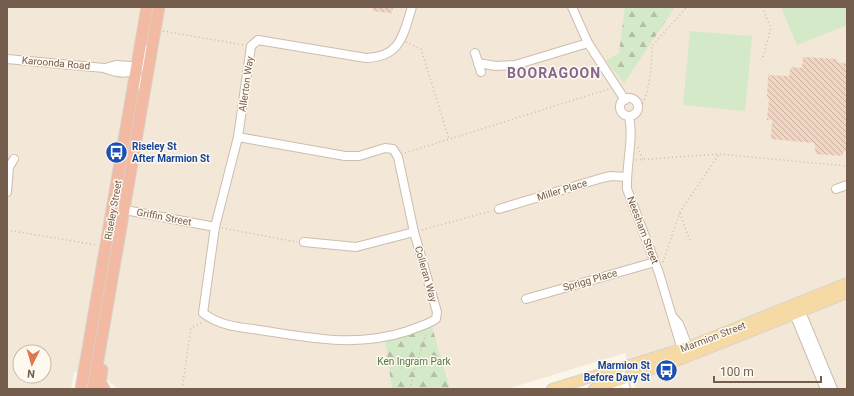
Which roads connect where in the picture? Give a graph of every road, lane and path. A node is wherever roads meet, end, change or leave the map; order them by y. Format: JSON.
{"nodes":[{"id":1,"x":147,"y":7,"type":"edge"},
{"id":2,"x":159,"y":7,"type":"edge"},
{"id":3,"x":412,"y":7,"type":"edge"},
{"id":4,"x":572,"y":7,"type":"edge"},
{"id":5,"x":687,"y":7,"type":"edge"},
{"id":6,"x":762,"y":7,"type":"edge"},
{"id":7,"x":159,"y":33,"type":"junction"},
{"id":8,"x":401,"y":39,"type":"junction"},
{"id":9,"x":588,"y":43,"type":"junction"},
{"id":10,"x":251,"y":46,"type":"junction"},
{"id":11,"x":475,"y":53,"type":"dead end"},
{"id":12,"x":7,"y":59,"type":"edge"},
{"id":13,"x":762,"y":60,"type":"dead end"},
{"id":14,"x":478,"y":63,"type":"junction"},
{"id":15,"x":135,"y":71,"type":"junction"},
{"id":16,"x":481,"y":72,"type":"dead end"},
{"id":17,"x":616,"y":86,"type":"junction"},
{"id":18,"x":144,"y":92,"type":"junction"},
{"id":19,"x":625,"y":100,"type":"junction"},
{"id":20,"x":638,"y":110,"type":"junction"},
{"id":21,"x":629,"y":116,"type":"junction"},
{"id":22,"x":238,"y":137,"type":"junction"},
{"id":23,"x":450,"y":139,"type":"junction"},
{"id":24,"x":718,"y":154,"type":"junction"},
{"id":25,"x":398,"y":157,"type":"junction"},
{"id":26,"x":14,"y":159,"type":"dead end"},
{"id":27,"x":628,"y":161,"type":"junction"},
{"id":28,"x":8,"y":166,"type":"edge"},
{"id":29,"x":847,"y":166,"type":"edge"},
{"id":30,"x":627,"y":178,"type":"junction"},
{"id":31,"x":847,"y":185,"type":"edge"},
{"id":32,"x":836,"y":189,"type":"dead end"},
{"id":33,"x":7,"y":192,"type":"edge"},
{"id":34,"x":118,"y":208,"type":"junction"},
{"id":35,"x":499,"y":209,"type":"joint"},
{"id":36,"x":680,"y":212,"type":"junction"},
{"id":37,"x":215,"y":226,"type":"junction"},
{"id":38,"x":7,"y":230,"type":"edge"},
{"id":39,"x":414,"y":232,"type":"junction"},
{"id":40,"x":690,"y":241,"type":"dead end"},
{"id":41,"x":304,"y":242,"type":"joint"},
{"id":42,"x":100,"y":245,"type":"dead end"},
{"id":43,"x":655,"y":262,"type":"junction"},
{"id":44,"x":659,"y":273,"type":"junction"},
{"id":45,"x":847,"y":283,"type":"edge"},
{"id":46,"x":847,"y":293,"type":"edge"},
{"id":47,"x":526,"y":299,"type":"dead end"},
{"id":48,"x":796,"y":309,"type":"junction"},
{"id":49,"x":210,"y":318,"type":"junction"},
{"id":50,"x":104,"y":323,"type":"junction"},
{"id":51,"x":429,"y":323,"type":"junction"},
{"id":52,"x":686,"y":352,"type":"junction"},
{"id":53,"x":616,"y":370,"type":"junction"},
{"id":54,"x":620,"y":385,"type":"edge"},
{"id":55,"x":81,"y":389,"type":"edge"},
{"id":56,"x":93,"y":389,"type":"edge"},
{"id":57,"x":104,"y":389,"type":"edge"},
{"id":58,"x":182,"y":389,"type":"edge"},
{"id":59,"x":410,"y":389,"type":"edge"},
{"id":60,"x":552,"y":389,"type":"edge"},
{"id":61,"x":594,"y":389,"type":"edge"},
{"id":62,"x":824,"y":389,"type":"edge"},
{"id":63,"x":833,"y":389,"type":"edge"}],
"edges":[{"from":1,"to":15,"type":"highway","name":"Riseley Street"},
{"from":2,"to":7,"type":"highway","name":"Riseley Street"},
{"from":3,"to":8,"type":"street","name":"Allerton Way"},
{"from":4,"to":9,"type":"street","name":"Neesham Street"},
{"from":5,"to":20,"type":"path"},
{"from":6,"to":13,"type":"path"},
{"from":7,"to":10,"type":"path"},
{"from":7,"to":15,"type":"street"},
{"from":7,"to":18,"type":"highway","name":"Riseley Street"},
{"from":8,"to":10,"type":"street","name":"Allerton Way"},
{"from":8,"to":23,"type":"path"},
{"from":9,"to":14,"type":"street"},
{"from":9,"to":17,"type":"street","name":"Neesham Street"},
{"from":10,"to":22,"type":"street","name":"Allerton Way"},
{"from":11,"to":14,"type":"street"},
{"from":12,"to":15,"type":"street","name":"Karoonda Road"},
{"from":14,"to":16,"type":"street"},
{"from":15,"to":18,"type":"street"},
{"from":15,"to":34,"type":"highway","name":"Riseley Street"},
{"from":17,"to":19,"type":"street","name":"Neesham Street"},
{"from":17,"to":23,"type":"path"},
{"from":18,"to":34,"type":"highway","name":"Riseley Street"},
{"from":19,"to":20,"type":"street","name":"Neesham Street"},
{"from":19,"to":21,"type":"street","name":"Neesham Street"},
{"from":20,"to":21,"type":"street"},
{"from":21,"to":27,"type":"street","name":"Neesham Street"},
{"from":22,"to":25,"type":"street"},
{"from":22,"to":37,"type":"street","name":"Allerton Way"},
{"from":23,"to":25,"type":"path"},
{"from":24,"to":27,"type":"path"},
{"from":24,"to":29,"type":"path"},
{"from":24,"to":36,"type":"path"},
{"from":25,"to":39,"type":"street","name":"Colleran Way"},
{"from":26,"to":28,"type":"street"},
{"from":27,"to":30,"type":"street","name":"Neesham Street"},
{"from":28,"to":33,"type":"street"},
{"from":30,"to":35,"type":"street","name":"Miller Place"},
{"from":30,"to":43,"type":"street","name":"Neesham Street"},
{"from":31,"to":32,"type":"street"},
{"from":34,"to":37,"type":"street","name":"Griffin Street"},
{"from":34,"to":50,"type":"highway","name":"Riseley Street"},
{"from":34,"to":55,"type":"highway","name":"Riseley Street"},
{"from":35,"to":39,"type":"path"},
{"from":36,"to":40,"type":"path"},
{"from":36,"to":44,"type":"path"},
{"from":37,"to":41,"type":"path"},
{"from":37,"to":49,"type":"street","name":"Allerton Way"},
{"from":38,"to":42,"type":"path"},
{"from":39,"to":41,"type":"street"},
{"from":39,"to":51,"type":"street","name":"Colleran Way"},
{"from":43,"to":44,"type":"street","name":"Neesham Street"},
{"from":43,"to":47,"type":"street","name":"Sprigg Place"},
{"from":44,"to":52,"type":"street","name":"Neesham Street"},
{"from":45,"to":48,"type":"main road","name":"Marmion Street"},
{"from":46,"to":48,"type":"main road","name":"Marmion Street"},
{"from":48,"to":52,"type":"main road","name":"Marmion Street"},
{"from":48,"to":62,"type":"street"},
{"from":48,"to":63,"type":"street"},
{"from":49,"to":51,"type":"street"},
{"from":49,"to":58,"type":"path"},
{"from":50,"to":56,"type":"highway","name":"Riseley Street"},
{"from":50,"to":57,"type":"highway"},
{"from":51,"to":59,"type":"path"},
{"from":52,"to":53,"type":"main road","name":"Marmion Street"},
{"from":52,"to":54,"type":"main road","name":"Marmion Street"},
{"from":53,"to":54,"type":"street"},
{"from":53,"to":60,"type":"main road","name":"Marmion Street"},
{"from":54,"to":61,"type":"main road","name":"Marmion Street"}]}
